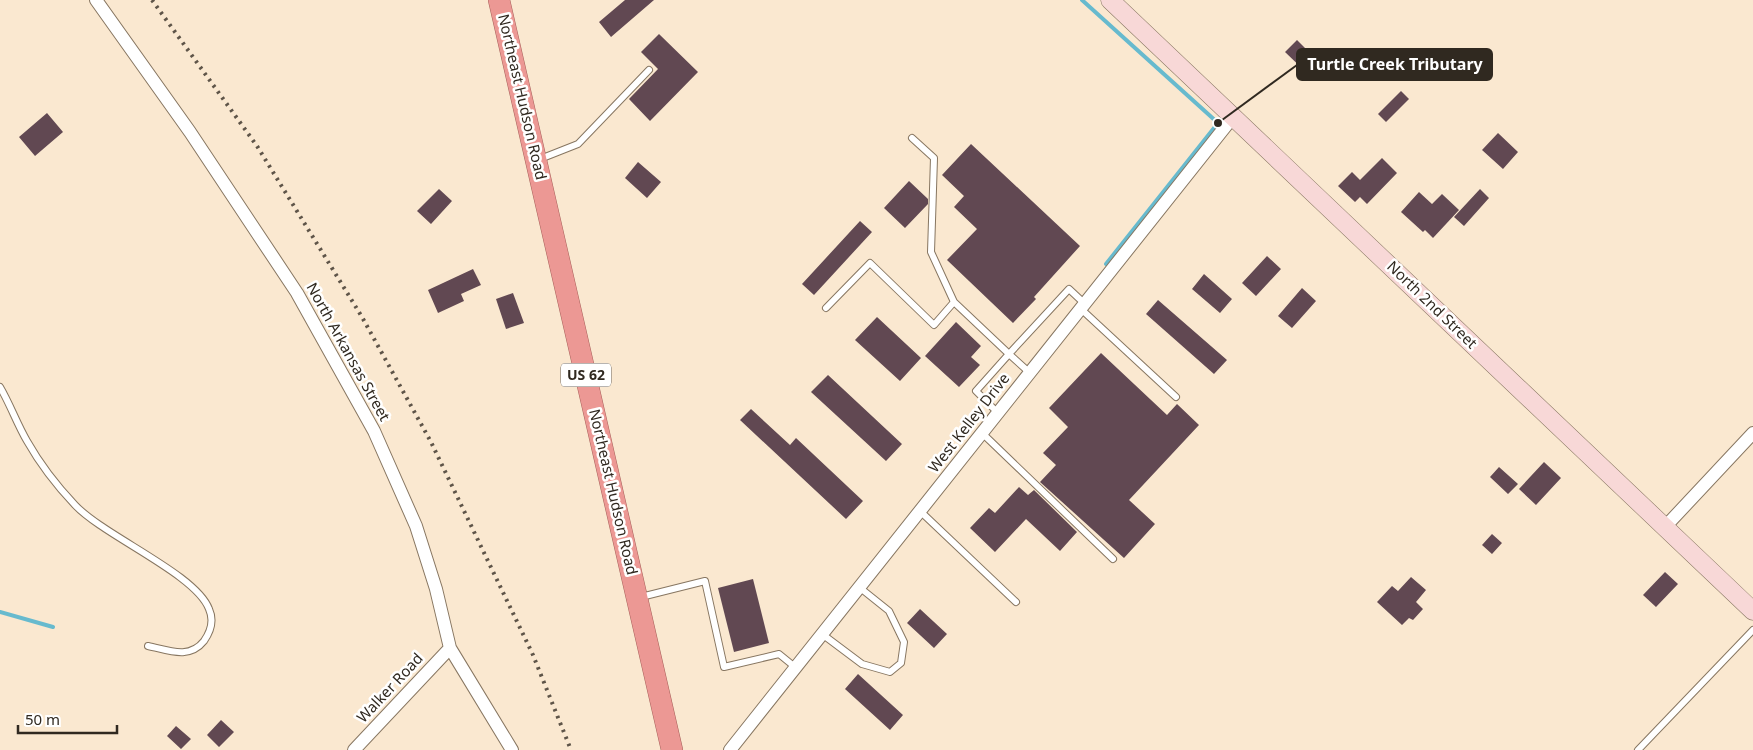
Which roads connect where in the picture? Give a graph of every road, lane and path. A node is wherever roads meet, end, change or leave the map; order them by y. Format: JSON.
{"nodes":[{"id":1,"x":96,"y":0,"type":"edge"},
{"id":2,"x":499,"y":0,"type":"edge"},
{"id":3,"x":1110,"y":0,"type":"edge"},
{"id":4,"x":649,"y":70,"type":"dead end"},
{"id":5,"x":1234,"y":117,"type":"junction"},
{"id":6,"x":912,"y":138,"type":"dead end"},
{"id":7,"x":536,"y":160,"type":"junction"},
{"id":8,"x":954,"y":302,"type":"junction"},
{"id":9,"x":1083,"y":306,"type":"junction"},
{"id":10,"x":826,"y":308,"type":"dead end"},
{"id":11,"x":1010,"y":354,"type":"junction"},
{"id":12,"x":1030,"y":373,"type":"junction"},
{"id":13,"x":0,"y":386,"type":"edge"},
{"id":14,"x":1176,"y":397,"type":"dead end"},
{"id":15,"x":998,"y":413,"type":"junction"},
{"id":16,"x":982,"y":433,"type":"junction"},
{"id":17,"x":1753,"y":433,"type":"edge"},
{"id":18,"x":920,"y":511,"type":"junction"},
{"id":19,"x":1665,"y":527,"type":"junction"},
{"id":20,"x":1113,"y":560,"type":"dead end"},
{"id":21,"x":859,"y":587,"type":"junction"},
{"id":22,"x":637,"y":598,"type":"junction"},
{"id":23,"x":1016,"y":602,"type":"dead end"},
{"id":24,"x":1753,"y":611,"type":"edge"},
{"id":25,"x":1753,"y":630,"type":"edge"},
{"id":26,"x":822,"y":634,"type":"junction"},
{"id":27,"x":148,"y":646,"type":"dead end"},
{"id":28,"x":450,"y":648,"type":"junction"},
{"id":29,"x":795,"y":668,"type":"junction"},
{"id":30,"x":354,"y":750,"type":"edge"},
{"id":31,"x":512,"y":750,"type":"edge"},
{"id":32,"x":672,"y":750,"type":"edge"},
{"id":33,"x":730,"y":750,"type":"edge"},
{"id":34,"x":1638,"y":750,"type":"edge"}],
"edges":[{"from":1,"to":28,"type":"street","name":"North Arkansas Street"},
{"from":2,"to":7,"type":"highway","name":"Northeast Hudson Road","number":"US 62"},
{"from":3,"to":5,"type":"main road","name":"North 2nd Street"},
{"from":4,"to":7,"type":"lane"},
{"from":5,"to":9,"type":"street","name":"West Kelley Drive"},
{"from":5,"to":19,"type":"main road","name":"North 2nd Street"},
{"from":6,"to":8,"type":"lane"},
{"from":7,"to":22,"type":"highway","name":"Northeast Hudson Road","number":"US 62"},
{"from":8,"to":10,"type":"lane"},
{"from":8,"to":11,"type":"lane"},
{"from":9,"to":11,"type":"lane"},
{"from":9,"to":12,"type":"street","name":"West Kelley Drive"},
{"from":9,"to":14,"type":"lane"},
{"from":11,"to":12,"type":"lane"},
{"from":11,"to":15,"type":"lane"},
{"from":12,"to":15,"type":"street","name":"West Kelley Drive"},
{"from":13,"to":27,"type":"lane"},
{"from":15,"to":16,"type":"street","name":"West Kelley Drive"},
{"from":16,"to":18,"type":"street","name":"West Kelley Drive"},
{"from":16,"to":20,"type":"lane"},
{"from":17,"to":19,"type":"street"},
{"from":18,"to":21,"type":"street","name":"West Kelley Drive"},
{"from":18,"to":23,"type":"lane"},
{"from":19,"to":24,"type":"main road","name":"North 2nd Street"},
{"from":21,"to":26,"type":"street","name":"West Kelley Drive"},
{"from":21,"to":26,"type":"lane"},
{"from":22,"to":29,"type":"lane"},
{"from":22,"to":32,"type":"highway","name":"Northeast Hudson Road","number":"US 62"},
{"from":25,"to":34,"type":"lane"},
{"from":26,"to":29,"type":"street","name":"West Kelley Drive"},
{"from":28,"to":30,"type":"street","name":"Walker Road"},
{"from":28,"to":31,"type":"street","name":"North Arkansas Street"},
{"from":29,"to":33,"type":"street","name":"West Kelley Drive"}]}
